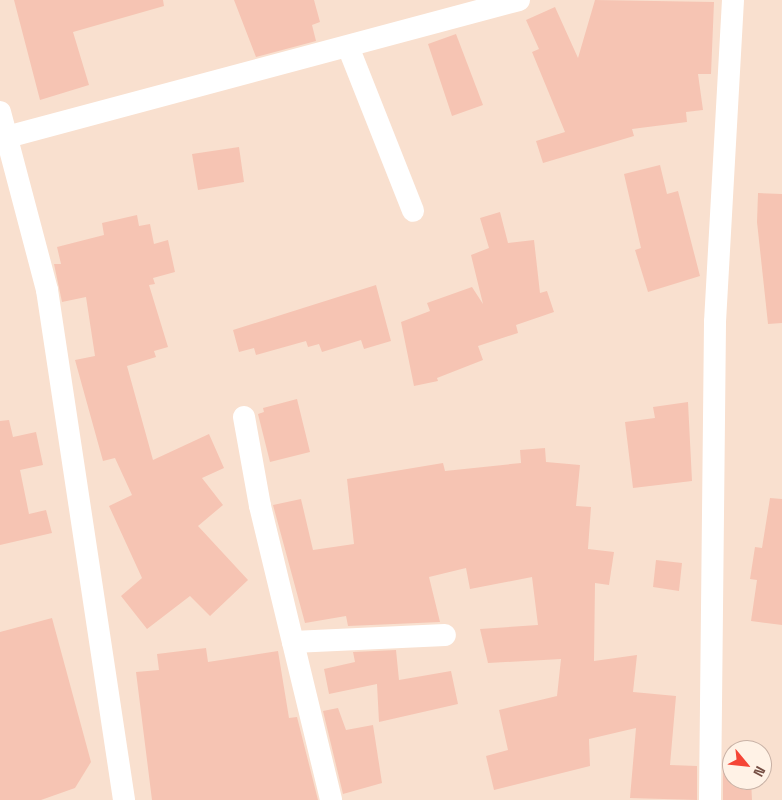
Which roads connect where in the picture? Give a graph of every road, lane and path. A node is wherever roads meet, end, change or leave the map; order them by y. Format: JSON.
{"nodes":[{"id":1,"x":519,"y":0,"type":"edge"},
{"id":2,"x":733,"y":0,"type":"edge"},
{"id":3,"x":349,"y":49,"type":"junction"},
{"id":4,"x":0,"y":112,"type":"edge"},
{"id":5,"x":6,"y":137,"type":"junction"},
{"id":6,"x":413,"y":211,"type":"dead end"},
{"id":7,"x":244,"y":417,"type":"dead end"},
{"id":8,"x":444,"y":635,"type":"dead end"},
{"id":9,"x":292,"y":642,"type":"junction"},
{"id":10,"x":124,"y":800,"type":"edge"},
{"id":11,"x":331,"y":800,"type":"edge"},
{"id":12,"x":710,"y":800,"type":"edge"}],
"edges":[{"from":1,"to":3,"type":"street"},
{"from":2,"to":12,"type":"street"},
{"from":3,"to":5,"type":"street"},
{"from":3,"to":6,"type":"street"},
{"from":4,"to":5,"type":"street"},
{"from":5,"to":10,"type":"street"},
{"from":7,"to":9,"type":"street"},
{"from":8,"to":9,"type":"street"},
{"from":9,"to":11,"type":"street"}]}
